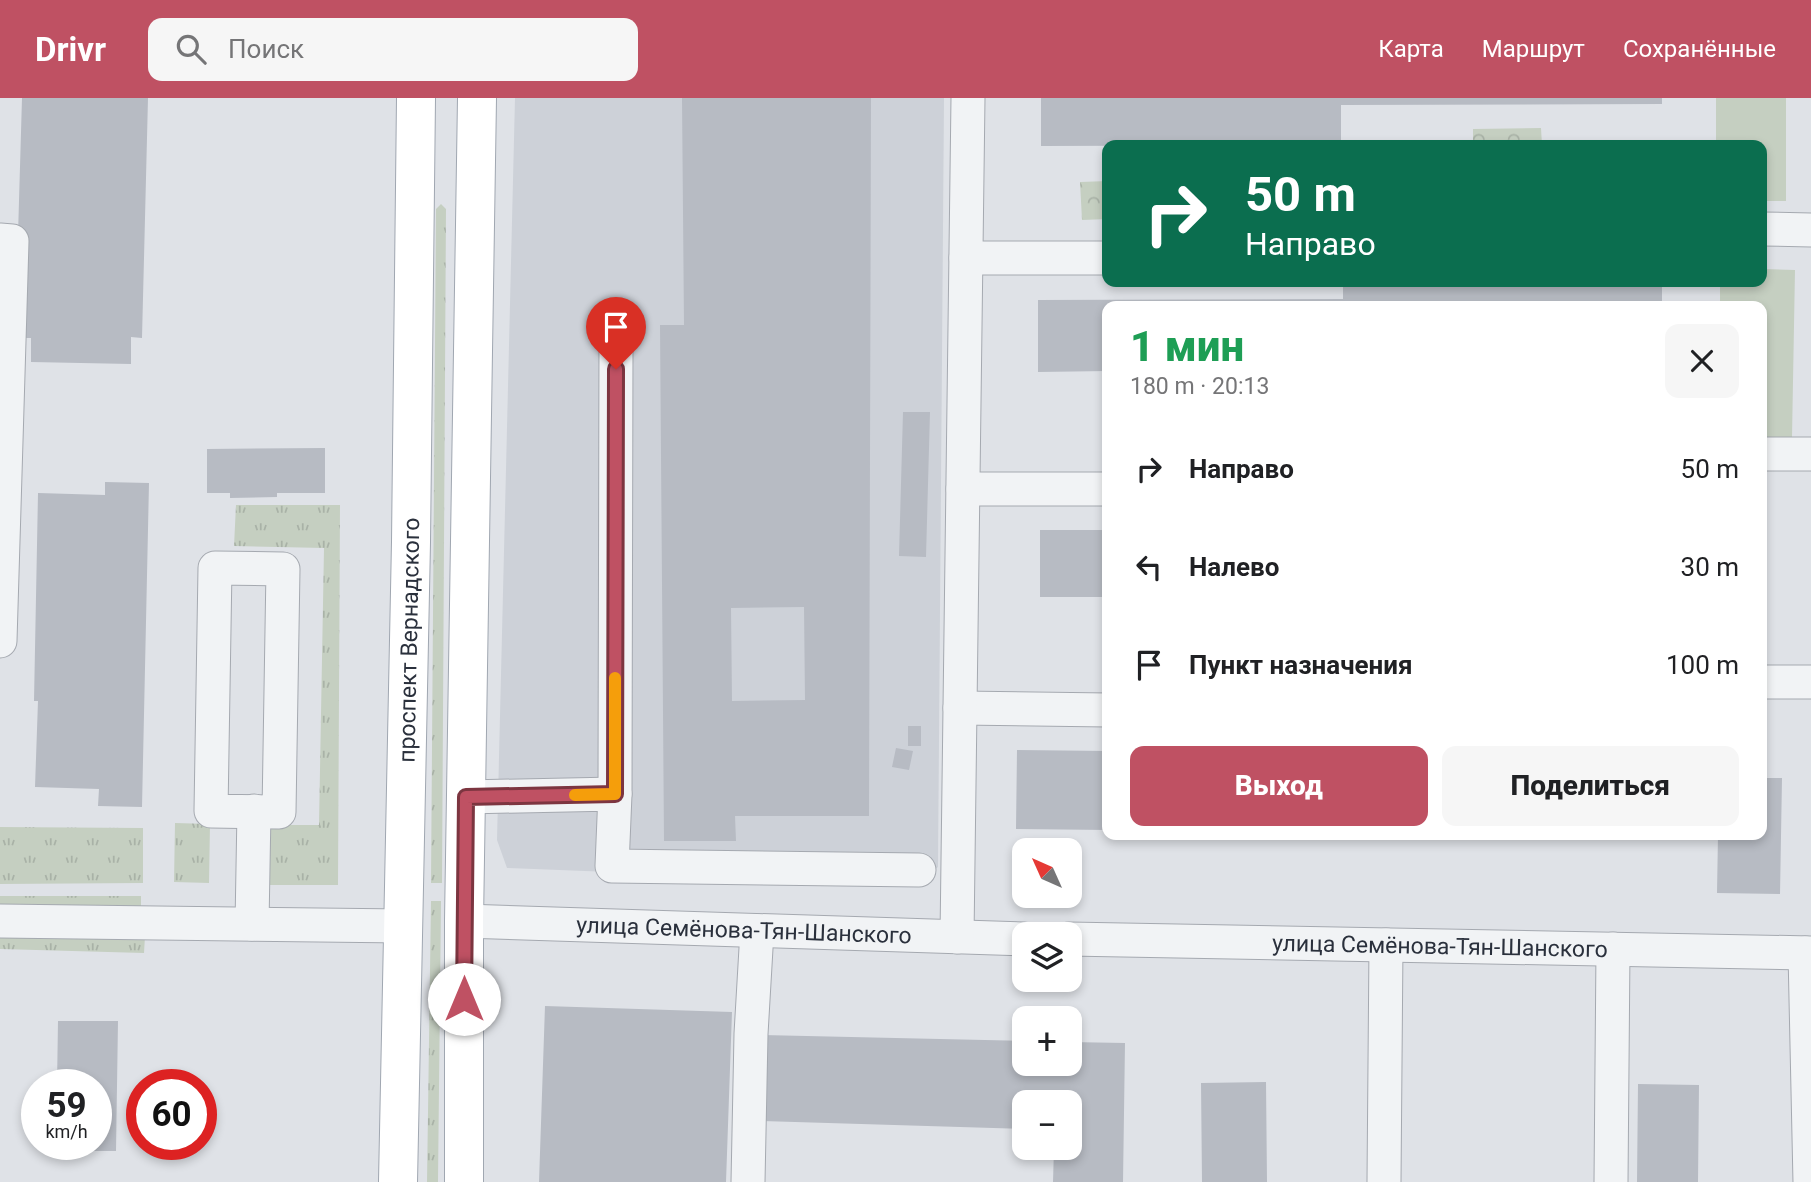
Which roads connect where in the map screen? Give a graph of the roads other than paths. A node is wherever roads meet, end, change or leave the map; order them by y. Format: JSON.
{"nodes":[{"id":1,"x":416,"y":98,"type":"edge"},
{"id":2,"x":477,"y":98,"type":"edge"},
{"id":3,"x":968,"y":98,"type":"edge"},
{"id":4,"x":1767,"y":229,"type":"edge"},
{"id":5,"x":1811,"y":230,"type":"edge"},
{"id":6,"x":0,"y":240,"type":"edge"},
{"id":7,"x":966,"y":258,"type":"junction"},
{"id":8,"x":1102,"y":258,"type":"edge"},
{"id":9,"x":616,"y":341,"type":"dead end"},
{"id":10,"x":1767,"y":454,"type":"edge"},
{"id":11,"x":1811,"y":454,"type":"edge"},
{"id":12,"x":963,"y":489,"type":"junction"},
{"id":13,"x":1102,"y":489,"type":"edge"},
{"id":14,"x":0,"y":641,"type":"edge"},
{"id":15,"x":1767,"y":682,"type":"edge"},
{"id":16,"x":1811,"y":682,"type":"edge"},
{"id":17,"x":960,"y":708,"type":"junction"},
{"id":18,"x":1102,"y":710,"type":"edge"},
{"id":19,"x":615,"y":794,"type":"junction"},
{"id":20,"x":466,"y":797,"type":"junction"},
{"id":21,"x":254,"y":811,"type":"junction"},
{"id":22,"x":919,"y":870,"type":"dead end"},
{"id":23,"x":0,"y":921,"type":"edge"},
{"id":24,"x":464,"y":921,"type":"junction"},
{"id":25,"x":252,"y":924,"type":"junction"},
{"id":26,"x":404,"y":926,"type":"junction"},
{"id":27,"x":757,"y":931,"type":"junction"},
{"id":28,"x":957,"y":937,"type":"junction"},
{"id":29,"x":1012,"y":939,"type":"edge"},
{"id":30,"x":1082,"y":939,"type":"edge"},
{"id":31,"x":1387,"y":945,"type":"junction"},
{"id":32,"x":1613,"y":949,"type":"junction"},
{"id":33,"x":1808,"y":953,"type":"edge"},
{"id":34,"x":398,"y":1182,"type":"edge"},
{"id":35,"x":464,"y":1182,"type":"edge"},
{"id":36,"x":748,"y":1182,"type":"edge"},
{"id":37,"x":1384,"y":1182,"type":"edge"},
{"id":38,"x":1611,"y":1182,"type":"edge"},
{"id":39,"x":1810,"y":1182,"type":"edge"}],
"edges":[{"from":1,"to":26,"type":"main road","name":"проспект Вернадского"},
{"from":2,"to":20,"type":"main road"},
{"from":3,"to":7,"type":"street"},
{"from":4,"to":5,"type":"street"},
{"from":6,"to":14,"type":"street"},
{"from":7,"to":8,"type":"street"},
{"from":7,"to":12,"type":"street"},
{"from":9,"to":19,"type":"street"},
{"from":10,"to":11,"type":"street"},
{"from":12,"to":13,"type":"street"},
{"from":12,"to":17,"type":"street"},
{"from":15,"to":16,"type":"street"},
{"from":17,"to":18,"type":"street"},
{"from":17,"to":28,"type":"street"},
{"from":19,"to":20,"type":"street"},
{"from":19,"to":22,"type":"street"},
{"from":20,"to":24,"type":"main road"},
{"from":21,"to":21,"type":"street"},
{"from":21,"to":25,"type":"street"},
{"from":23,"to":25,"type":"street"},
{"from":24,"to":27,"type":"street","name":"улица Семёнова-Тян-Шанского"},
{"from":24,"to":35,"type":"main road"},
{"from":25,"to":26,"type":"street"},
{"from":26,"to":34,"type":"main road","name":"проспект Вернадского"},
{"from":27,"to":28,"type":"street","name":"улица Семёнова-Тян-Шанского"},
{"from":27,"to":36,"type":"street"},
{"from":28,"to":29,"type":"street","name":"улица Семёнова-Тян-Шанского"},
{"from":30,"to":31,"type":"street","name":"улица Семёнова-Тян-Шанского"},
{"from":31,"to":32,"type":"street","name":"улица Семёнова-Тян-Шанского"},
{"from":31,"to":37,"type":"street"},
{"from":32,"to":33,"type":"street","name":"улица Семёнова-Тян-Шанского"},
{"from":32,"to":38,"type":"street"},
{"from":33,"to":39,"type":"street"}]}
